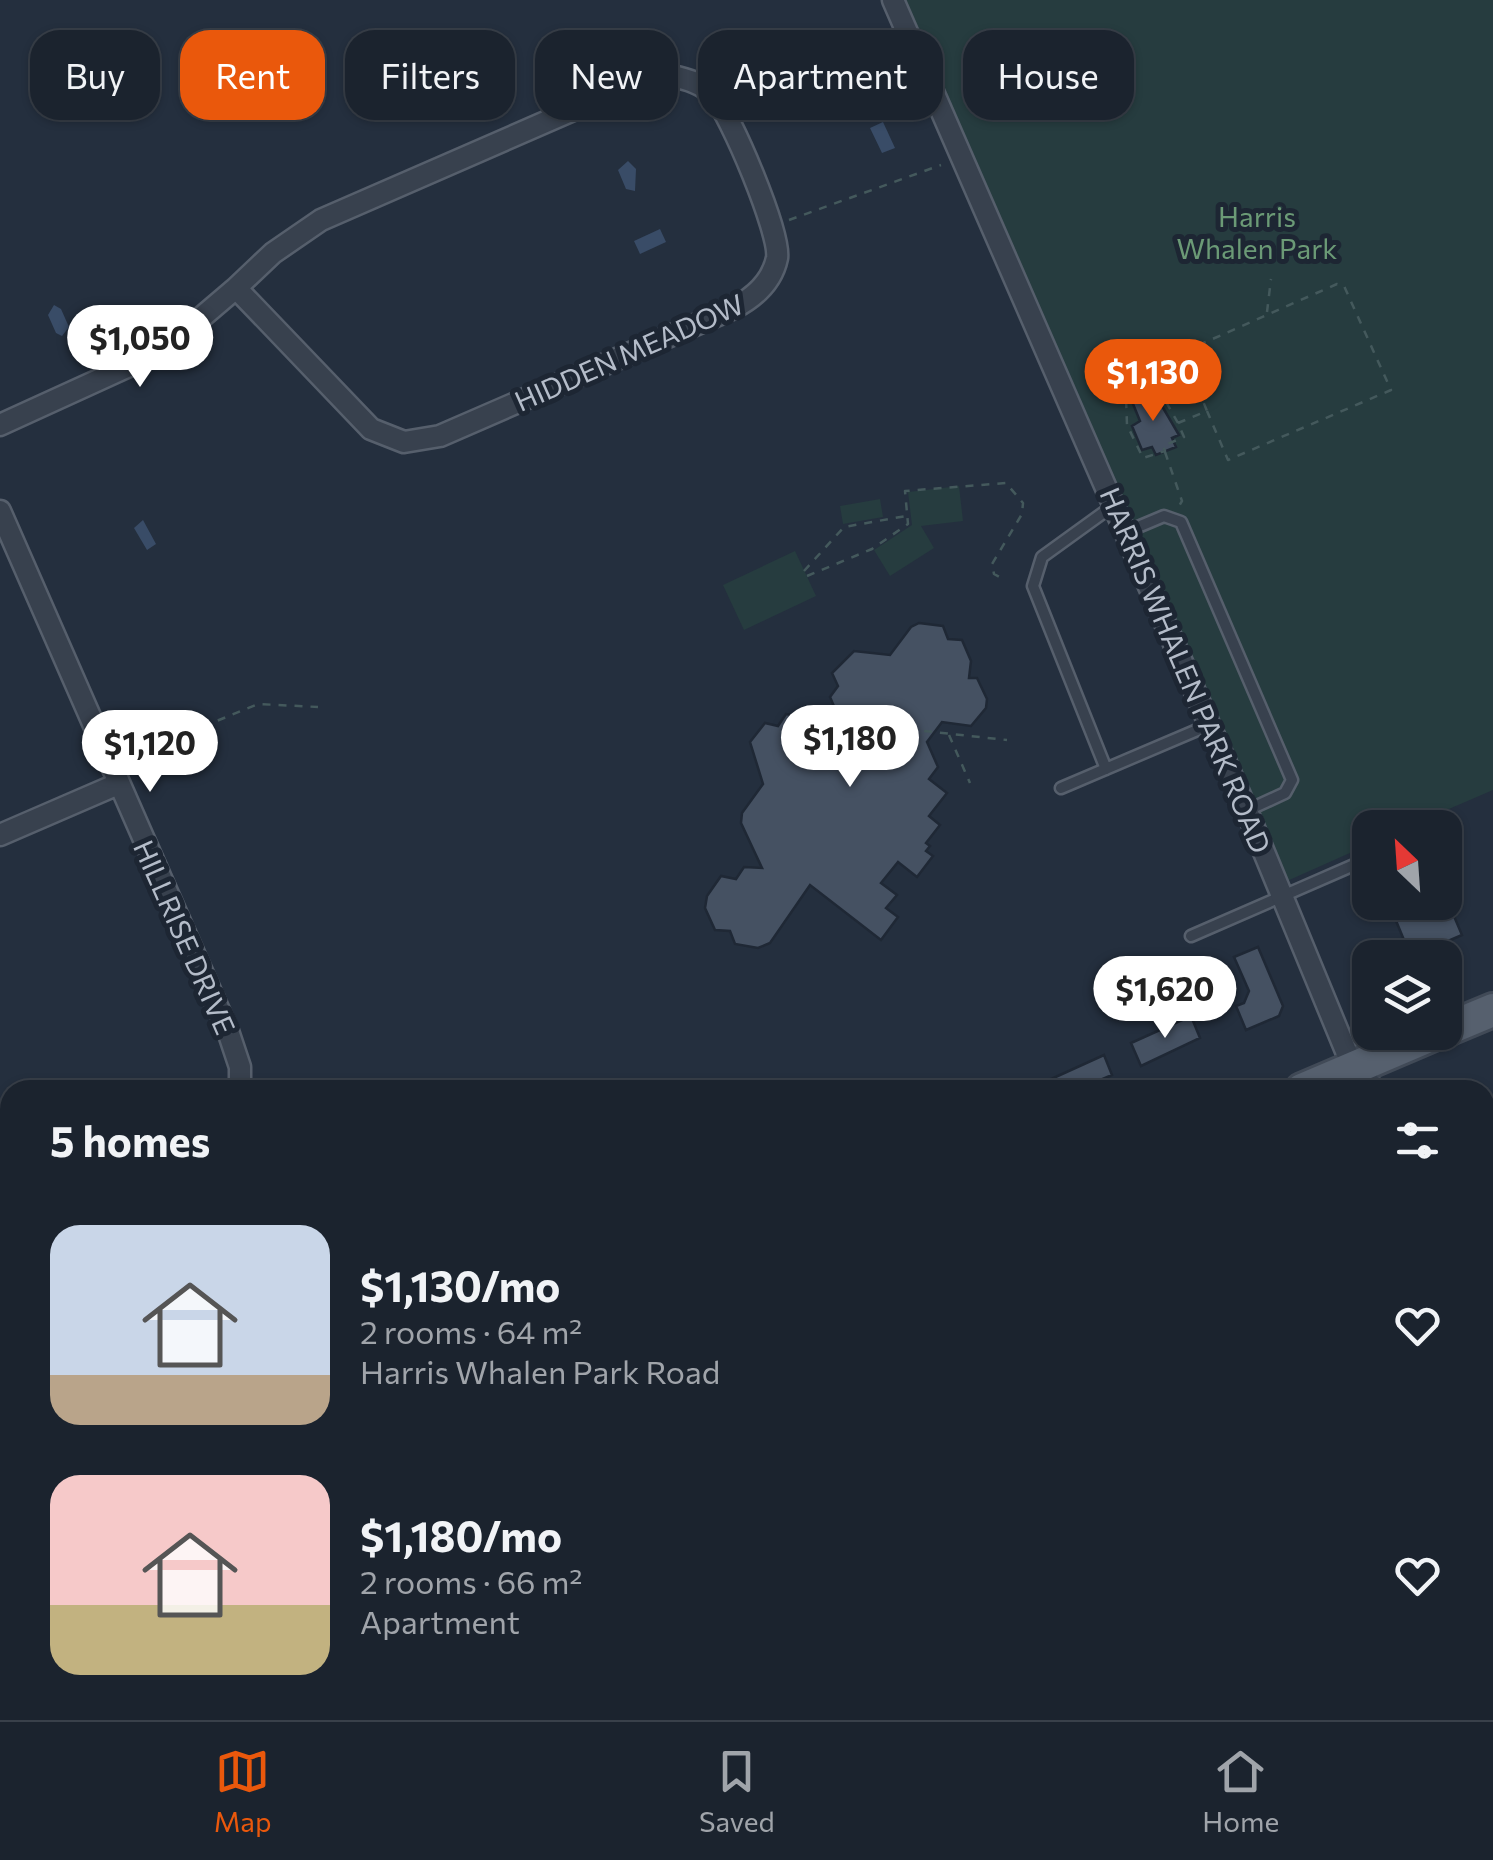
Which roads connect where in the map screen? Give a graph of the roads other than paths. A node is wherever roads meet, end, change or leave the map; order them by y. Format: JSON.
{"nodes":[{"id":1,"x":893,"y":0,"type":"edge"},
{"id":2,"x":236,"y":288,"type":"junction"},
{"id":3,"x":0,"y":425,"type":"edge"},
{"id":4,"x":1114,"y":504,"type":"junction"},
{"id":5,"x":0,"y":510,"type":"edge"},
{"id":6,"x":1126,"y":532,"type":"junction"},
{"id":7,"x":1210,"y":725,"type":"junction"},
{"id":8,"x":1106,"y":769,"type":"junction"},
{"id":9,"x":114,"y":775,"type":"junction"},
{"id":10,"x":1060,"y":788,"type":"dead end"},
{"id":11,"x":1247,"y":811,"type":"junction"},
{"id":12,"x":0,"y":835,"type":"edge"},
{"id":13,"x":1352,"y":865,"type":"edge"},
{"id":14,"x":1282,"y":894,"type":"junction"},
{"id":15,"x":1191,"y":936,"type":"dead end"},
{"id":16,"x":1493,"y":1010,"type":"edge"},
{"id":17,"x":1462,"y":1023,"type":"edge"},
{"id":18,"x":1406,"y":1050,"type":"edge"},
{"id":19,"x":1358,"y":1077,"type":"edge"},
{"id":20,"x":240,"y":1080,"type":"edge"}],
"edges":[{"from":1,"to":4,"type":"street","name":"HARRIS WHALEN PARK ROAD"},
{"from":2,"to":2,"type":"street","name":"HIDDEN MEADOW"},
{"from":2,"to":3,"type":"street","name":"HIDDEN MEADOW"},
{"from":4,"to":6,"type":"street","name":"HARRIS WHALEN PARK ROAD"},
{"from":4,"to":8,"type":"lane"},
{"from":5,"to":9,"type":"street","name":"HILLRISE DRIVE"},
{"from":6,"to":7,"type":"street","name":"HARRIS WHALEN PARK ROAD"},
{"from":6,"to":11,"type":"lane"},
{"from":7,"to":8,"type":"lane"},
{"from":7,"to":11,"type":"street","name":"HARRIS WHALEN PARK ROAD"},
{"from":8,"to":10,"type":"lane"},
{"from":9,"to":12,"type":"street"},
{"from":9,"to":20,"type":"street","name":"HILLRISE DRIVE"},
{"from":11,"to":14,"type":"street","name":"HARRIS WHALEN PARK ROAD"},
{"from":13,"to":14,"type":"lane"},
{"from":14,"to":15,"type":"lane"},
{"from":14,"to":19,"type":"street","name":"HARRIS WHALEN PARK ROAD"},
{"from":16,"to":17,"type":"main road"},
{"from":18,"to":19,"type":"main road"}]}
